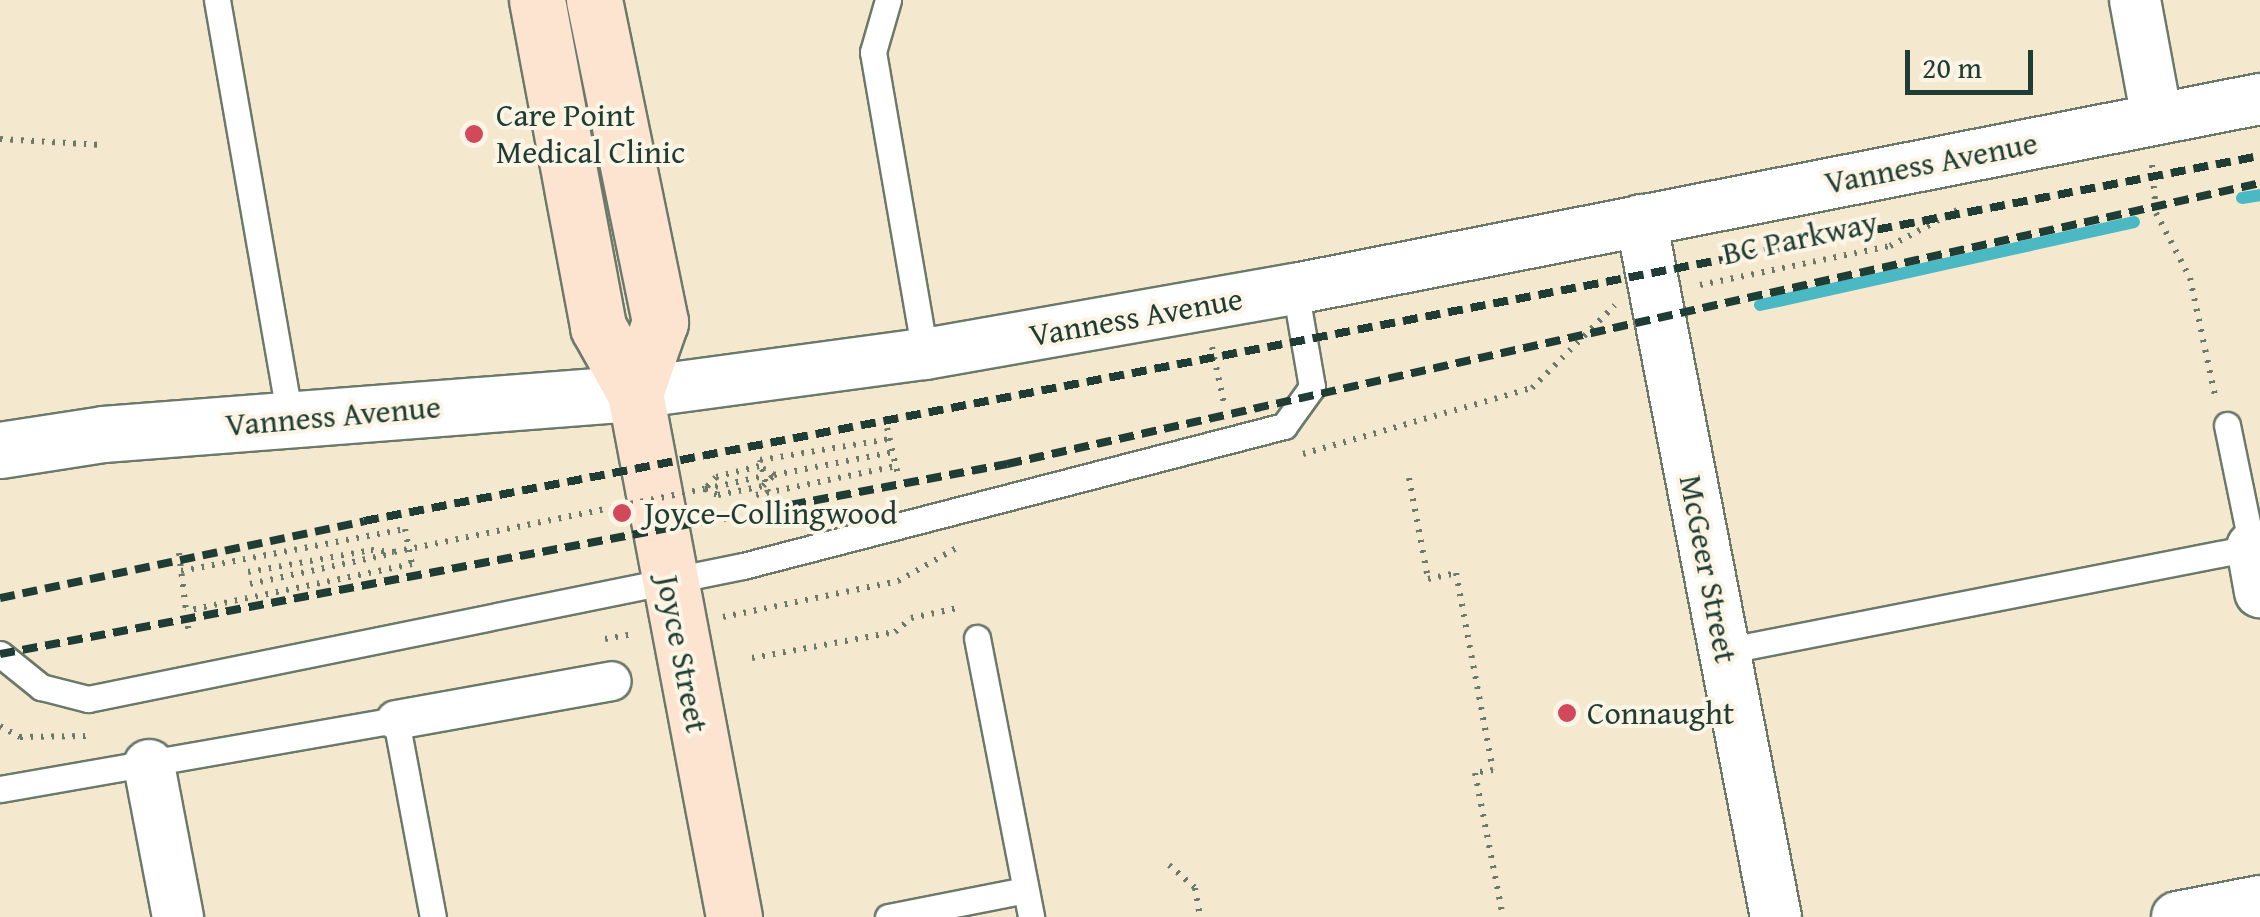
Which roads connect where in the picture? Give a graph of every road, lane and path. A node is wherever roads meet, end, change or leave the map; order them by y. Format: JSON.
{"nodes":[{"id":1,"x":217,"y":0,"type":"edge"},
{"id":2,"x":537,"y":0,"type":"edge"},
{"id":3,"x":594,"y":0,"type":"edge"},
{"id":4,"x":888,"y":0,"type":"edge"},
{"id":5,"x":2134,"y":0,"type":"edge"},
{"id":6,"x":2260,"y":99,"type":"edge"},
{"id":7,"x":0,"y":139,"type":"edge"},
{"id":8,"x":102,"y":145,"type":"dead end"},
{"id":9,"x":2147,"y":145,"type":"junction"},
{"id":10,"x":1974,"y":201,"type":"dead end"},
{"id":11,"x":1641,"y":220,"type":"junction"},
{"id":12,"x":1693,"y":286,"type":"dead end"},
{"id":13,"x":1295,"y":290,"type":"junction"},
{"id":14,"x":1210,"y":340,"type":"dead end"},
{"id":15,"x":925,"y":354,"type":"junction"},
{"id":16,"x":635,"y":393,"type":"junction"},
{"id":17,"x":1226,"y":414,"type":"dead end"},
{"id":18,"x":290,"y":419,"type":"junction"},
{"id":19,"x":2227,"y":425,"type":"joint"},
{"id":20,"x":887,"y":428,"type":"dead end"},
{"id":21,"x":890,"y":439,"type":"junction"},
{"id":22,"x":0,"y":450,"type":"edge"},
{"id":23,"x":893,"y":452,"type":"junction"},
{"id":24,"x":774,"y":475,"type":"junction"},
{"id":25,"x":764,"y":476,"type":"junction"},
{"id":26,"x":1408,"y":478,"type":"dead end"},
{"id":27,"x":705,"y":488,"type":"junction"},
{"id":28,"x":768,"y":492,"type":"junction"},
{"id":29,"x":756,"y":495,"type":"dead end"},
{"id":30,"x":410,"y":548,"type":"junction"},
{"id":31,"x":179,"y":552,"type":"dead end"},
{"id":32,"x":394,"y":552,"type":"junction"},
{"id":33,"x":2257,"y":562,"type":"edge"},
{"id":34,"x":181,"y":571,"type":"junction"},
{"id":35,"x":248,"y":572,"type":"dead end"},
{"id":36,"x":668,"y":578,"type":"junction"},
{"id":37,"x":250,"y":584,"type":"dead end"},
{"id":38,"x":186,"y":611,"type":"junction"},
{"id":39,"x":190,"y":635,"type":"dead end"},
{"id":40,"x":977,"y":638,"type":"joint"},
{"id":41,"x":1724,"y":651,"type":"junction"},
{"id":42,"x":0,"y":654,"type":"edge"},
{"id":43,"x":752,"y":658,"type":"dead end"},
{"id":44,"x":612,"y":681,"type":"dead end"},
{"id":45,"x":396,"y":720,"type":"junction"},
{"id":46,"x":149,"y":764,"type":"junction"},
{"id":47,"x":0,"y":790,"type":"edge"},
{"id":48,"x":1168,"y":864,"type":"dead end"},
{"id":49,"x":1025,"y":890,"type":"junction"},
{"id":50,"x":2260,"y":901,"type":"edge"},
{"id":51,"x":732,"y":916,"type":"edge"},
{"id":52,"x":178,"y":917,"type":"edge"},
{"id":53,"x":433,"y":917,"type":"edge"},
{"id":54,"x":888,"y":917,"type":"edge"},
{"id":55,"x":1031,"y":917,"type":"edge"},
{"id":56,"x":1200,"y":917,"type":"edge"},
{"id":57,"x":1502,"y":917,"type":"edge"},
{"id":58,"x":1776,"y":917,"type":"edge"},
{"id":59,"x":2177,"y":917,"type":"edge"}],
"edges":[{"from":1,"to":18,"type":"lane"},
{"from":2,"to":16,"type":"main road","name":"Joyce Street"},
{"from":3,"to":16,"type":"main road","name":"Joyce Street"},
{"from":4,"to":15,"type":"lane"},
{"from":5,"to":9,"type":"street"},
{"from":6,"to":9,"type":"street","name":"Vanness Avenue"},
{"from":7,"to":8,"type":"path"},
{"from":9,"to":11,"type":"street","name":"Vanness Avenue"},
{"from":9,"to":19,"type":"path"},
{"from":10,"to":12,"type":"path","name":"BC Parkway"},
{"from":11,"to":13,"type":"street","name":"Vanness Avenue"},
{"from":11,"to":41,"type":"street","name":"McGeer Street"},
{"from":13,"to":15,"type":"street","name":"Vanness Avenue"},
{"from":13,"to":36,"type":"lane"},
{"from":14,"to":17,"type":"path"},
{"from":15,"to":16,"type":"street","name":"Vanness Avenue"},
{"from":16,"to":18,"type":"street","name":"Vanness Avenue"},
{"from":16,"to":36,"type":"main road","name":"Joyce Street"},
{"from":18,"to":22,"type":"street","name":"Vanness Avenue"},
{"from":19,"to":33,"type":"lane"},
{"from":20,"to":21,"type":"path"},
{"from":21,"to":23,"type":"path"},
{"from":21,"to":25,"type":"path"},
{"from":23,"to":24,"type":"path"},
{"from":23,"to":28,"type":"path"},
{"from":24,"to":27,"type":"path","bridge":true},
{"from":24,"to":27,"type":"path","bridge":true},
{"from":25,"to":27,"type":"path"},
{"from":25,"to":28,"type":"path"},
{"from":26,"to":57,"type":"path"},
{"from":27,"to":30,"type":"path","bridge":true},
{"from":28,"to":29,"type":"path"},
{"from":30,"to":32,"type":"path","bridge":true},
{"from":30,"to":34,"type":"path"},
{"from":30,"to":38,"type":"path"},
{"from":31,"to":34,"type":"path"},
{"from":32,"to":35,"type":"path"},
{"from":32,"to":37,"type":"path"},
{"from":33,"to":41,"type":"lane"},
{"from":34,"to":38,"type":"path"},
{"from":36,"to":42,"type":"lane"},
{"from":36,"to":51,"type":"main road","name":"Joyce Street"},
{"from":38,"to":39,"type":"path"},
{"from":40,"to":43,"type":"path"},
{"from":40,"to":49,"type":"lane"},
{"from":41,"to":58,"type":"street","name":"McGeer Street"},
{"from":44,"to":45,"type":"street"},
{"from":45,"to":46,"type":"lane"},
{"from":45,"to":53,"type":"lane"},
{"from":46,"to":47,"type":"lane"},
{"from":46,"to":52,"type":"street"},
{"from":48,"to":56,"type":"path"},
{"from":49,"to":54,"type":"lane"},
{"from":49,"to":55,"type":"lane"},
{"from":50,"to":59,"type":"street"}]}
